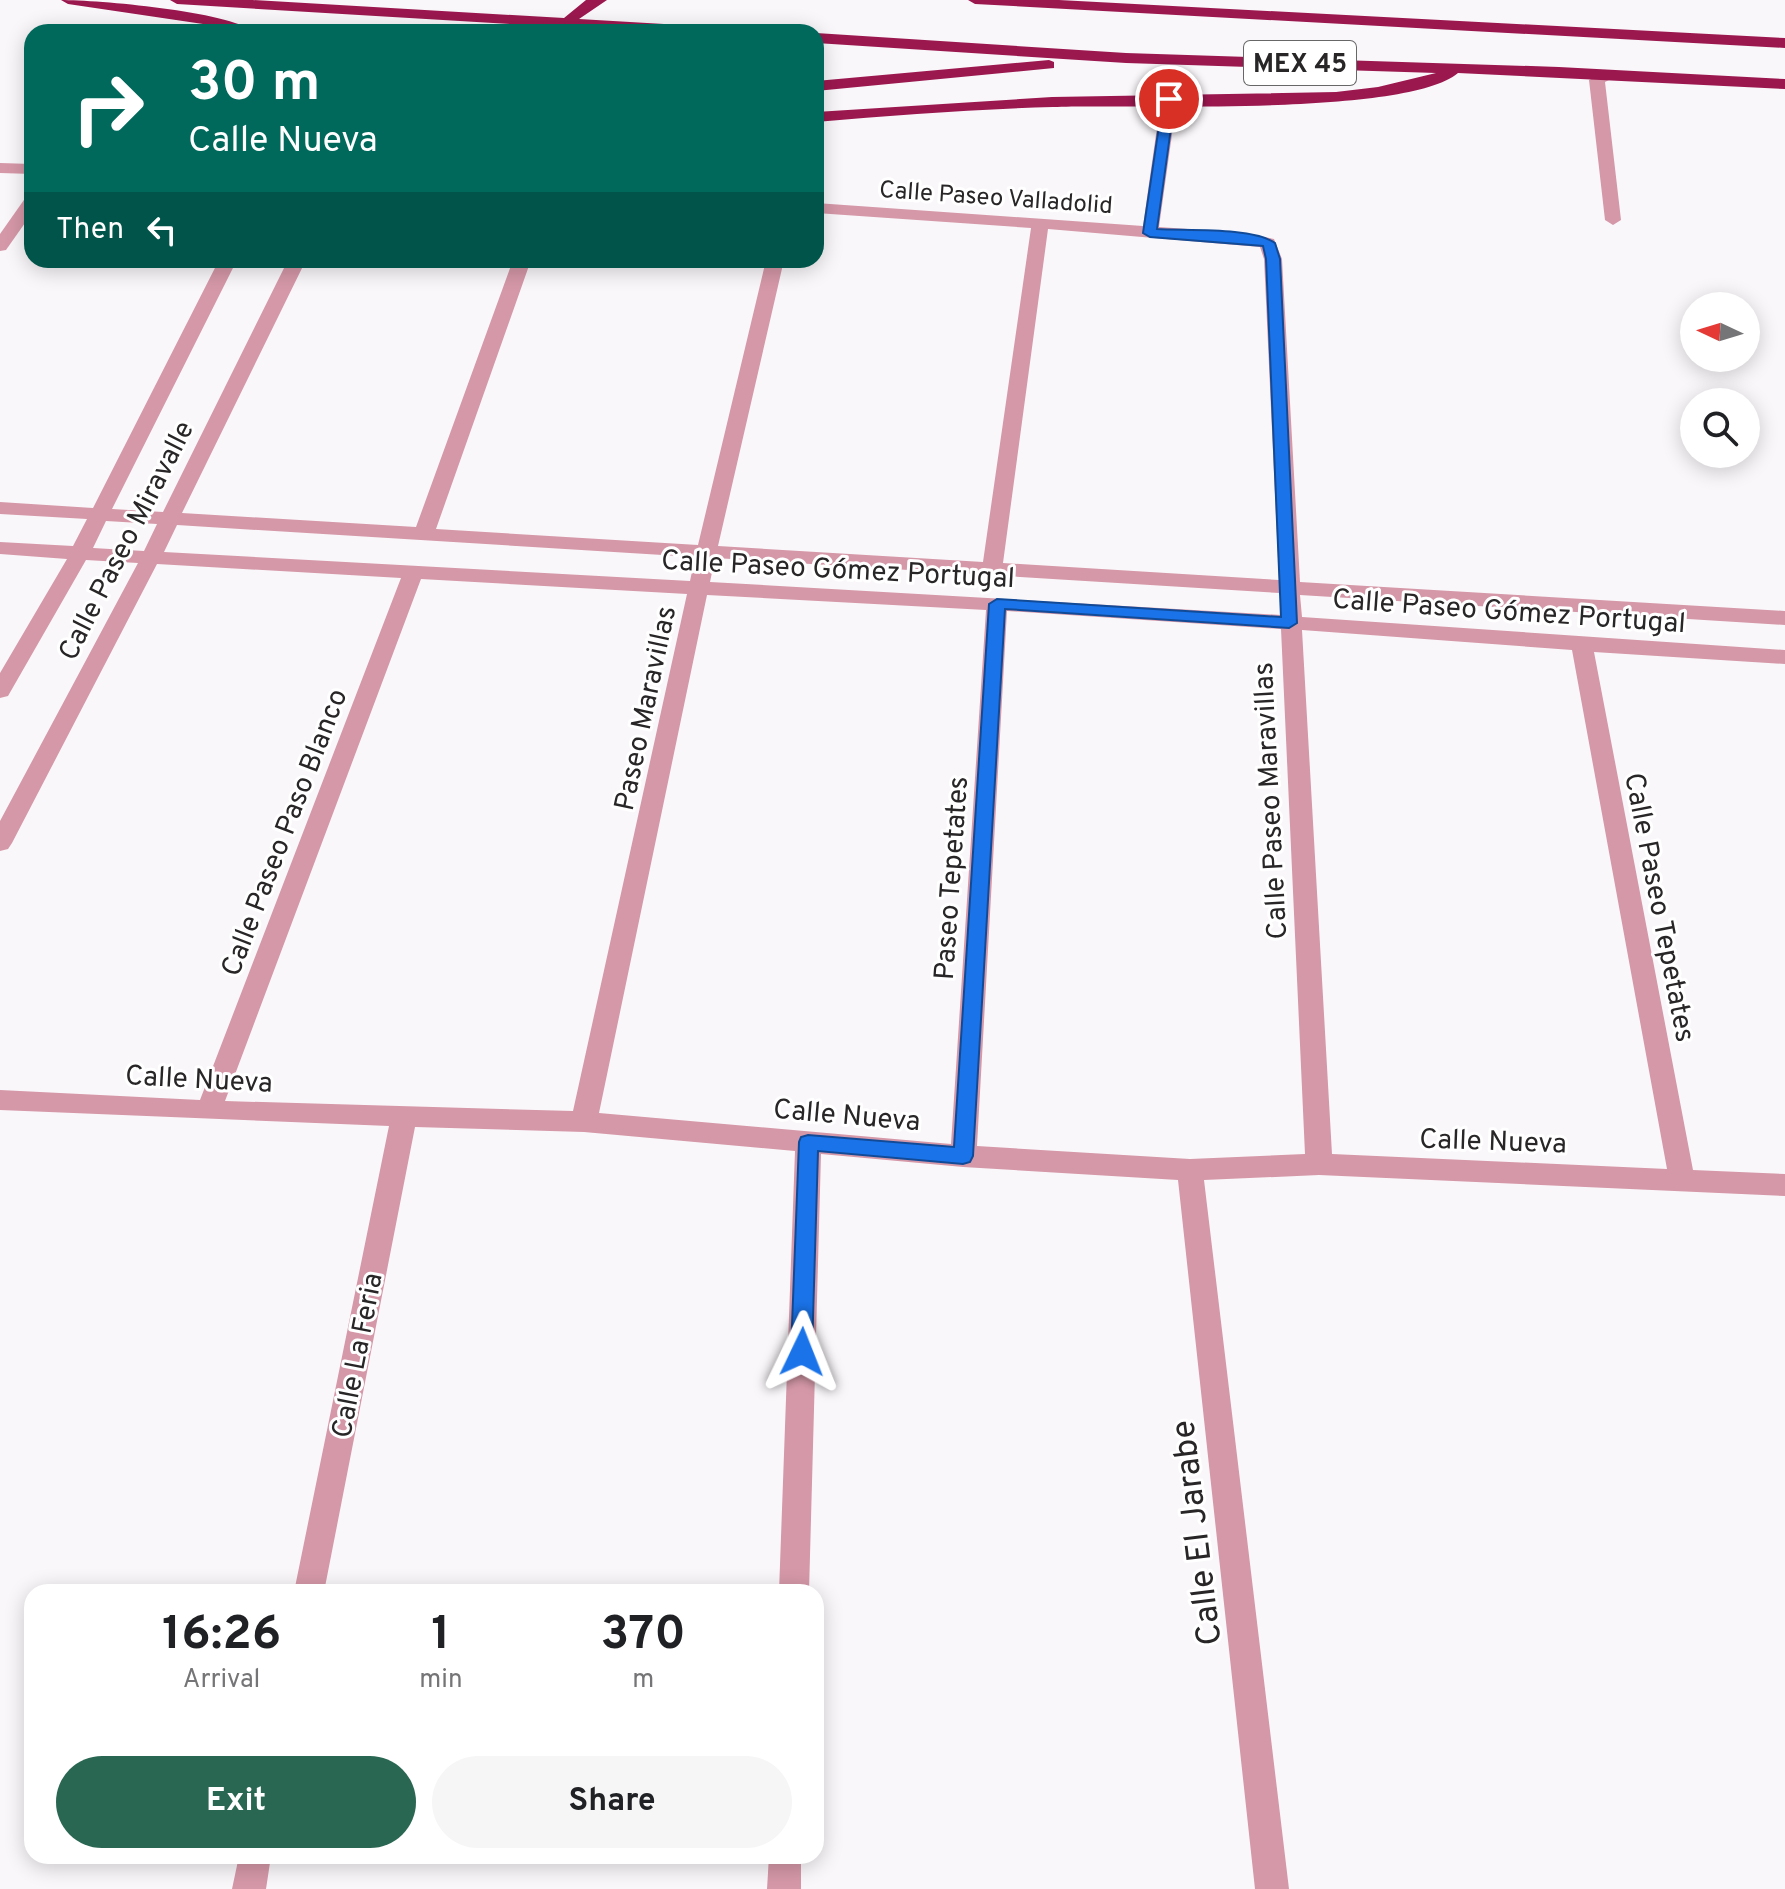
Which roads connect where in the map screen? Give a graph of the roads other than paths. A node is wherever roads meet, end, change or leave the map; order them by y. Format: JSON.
{"nodes":[{"id":1,"x":68,"y":0,"type":"edge"},
{"id":2,"x":177,"y":0,"type":"edge"},
{"id":3,"x":600,"y":0,"type":"edge"},
{"id":4,"x":975,"y":0,"type":"edge"},
{"id":5,"x":218,"y":24,"type":"edge"},
{"id":6,"x":522,"y":24,"type":"edge"},
{"id":7,"x":568,"y":24,"type":"edge"},
{"id":8,"x":824,"y":39,"type":"edge"},
{"id":9,"x":1785,"y":43,"type":"edge"},
{"id":10,"x":1126,"y":58,"type":"junction"},
{"id":11,"x":1461,"y":68,"type":"junction"},
{"id":12,"x":1611,"y":75,"type":"junction"},
{"id":13,"x":1785,"y":84,"type":"edge"},
{"id":14,"x":824,"y":85,"type":"edge"},
{"id":15,"x":1169,"y":99,"type":"junction"},
{"id":16,"x":824,"y":116,"type":"edge"},
{"id":17,"x":0,"y":168,"type":"edge"},
{"id":18,"x":24,"y":169,"type":"edge"},
{"id":19,"x":824,"y":209,"type":"edge"},
{"id":20,"x":24,"y":212,"type":"edge"},
{"id":21,"x":1613,"y":220,"type":"dead end"},
{"id":22,"x":1040,"y":225,"type":"junction"},
{"id":23,"x":1150,"y":233,"type":"junction"},
{"id":24,"x":1268,"y":243,"type":"joint"},
{"id":25,"x":0,"y":246,"type":"edge"},
{"id":26,"x":224,"y":268,"type":"edge"},
{"id":27,"x":293,"y":268,"type":"edge"},
{"id":28,"x":519,"y":268,"type":"edge"},
{"id":29,"x":773,"y":268,"type":"edge"},
{"id":30,"x":0,"y":508,"type":"edge"},
{"id":31,"x":99,"y":515,"type":"junction"},
{"id":32,"x":167,"y":520,"type":"junction"},
{"id":33,"x":424,"y":533,"type":"junction"},
{"id":34,"x":0,"y":548,"type":"edge"},
{"id":35,"x":709,"y":551,"type":"junction"},
{"id":36,"x":80,"y":553,"type":"junction"},
{"id":37,"x":150,"y":559,"type":"junction"},
{"id":38,"x":992,"y":568,"type":"junction"},
{"id":39,"x":413,"y":574,"type":"junction"},
{"id":40,"x":1290,"y":587,"type":"junction"},
{"id":41,"x":698,"y":589,"type":"junction"},
{"id":42,"x":997,"y":604,"type":"junction"},
{"id":43,"x":1785,"y":618,"type":"edge"},
{"id":44,"x":1289,"y":623,"type":"junction"},
{"id":45,"x":1582,"y":645,"type":"junction"},
{"id":46,"x":1785,"y":657,"type":"edge"},
{"id":47,"x":0,"y":691,"type":"edge"},
{"id":48,"x":0,"y":843,"type":"edge"},
{"id":49,"x":0,"y":1100,"type":"edge"},
{"id":50,"x":209,"y":1111,"type":"junction"},
{"id":51,"x":404,"y":1118,"type":"junction"},
{"id":52,"x":584,"y":1122,"type":"junction"},
{"id":53,"x":808,"y":1142,"type":"junction"},
{"id":54,"x":963,"y":1156,"type":"junction"},
{"id":55,"x":1319,"y":1164,"type":"junction"},
{"id":56,"x":1190,"y":1170,"type":"junction"},
{"id":57,"x":1682,"y":1180,"type":"junction"},
{"id":58,"x":1785,"y":1185,"type":"edge"},
{"id":59,"x":311,"y":1584,"type":"edge"},
{"id":60,"x":794,"y":1584,"type":"edge"},
{"id":61,"x":254,"y":1864,"type":"edge"},
{"id":62,"x":785,"y":1864,"type":"edge"},
{"id":63,"x":249,"y":1889,"type":"edge"},
{"id":64,"x":784,"y":1889,"type":"edge"},
{"id":65,"x":1272,"y":1889,"type":"edge"}],
"edges":[{"from":1,"to":5,"type":"highway"},
{"from":2,"to":6,"type":"highway"},
{"from":3,"to":7,"type":"highway"},
{"from":4,"to":9,"type":"highway","number":"MEX 45"},
{"from":8,"to":10,"type":"highway","number":"MEX 45"},
{"from":10,"to":11,"type":"highway","number":"MEX 45"},
{"from":10,"to":14,"type":"highway"},
{"from":11,"to":12,"type":"highway","number":"MEX 45"},
{"from":11,"to":15,"type":"highway"},
{"from":12,"to":13,"type":"highway","number":"MEX 45"},
{"from":12,"to":21,"type":"street"},
{"from":15,"to":16,"type":"highway"},
{"from":15,"to":23,"type":"street"},
{"from":17,"to":18,"type":"street"},
{"from":19,"to":22,"type":"street","name":"Calle Paseo Valladolid"},
{"from":20,"to":25,"type":"street"},
{"from":22,"to":23,"type":"street","name":"Calle Paseo Valladolid"},
{"from":22,"to":38,"type":"street"},
{"from":23,"to":24,"type":"street","name":"Calle Paseo Valladolid"},
{"from":24,"to":40,"type":"street","name":"Calle Paseo Maravillas"},
{"from":26,"to":31,"type":"street","name":"Calle Paseo Miravalle"},
{"from":27,"to":32,"type":"street","name":"Calle Paseo Miravalle"},
{"from":28,"to":33,"type":"street"},
{"from":29,"to":35,"type":"street","name":"Paseo Maravillas"},
{"from":30,"to":31,"type":"street","name":"Calle Paseo Gómez Portugal"},
{"from":31,"to":32,"type":"street","name":"Calle Paseo Gómez Portugal"},
{"from":31,"to":36,"type":"street","name":"Calle Paseo Miravalle"},
{"from":32,"to":33,"type":"street","name":"Calle Paseo Gómez Portugal"},
{"from":32,"to":37,"type":"street","name":"Calle Paseo Miravalle"},
{"from":33,"to":35,"type":"street","name":"Calle Paseo Gómez Portugal"},
{"from":34,"to":36,"type":"street","name":"Calle Paseo Gómez Portugal"},
{"from":35,"to":38,"type":"street","name":"Calle Paseo Gómez Portugal"},
{"from":35,"to":41,"type":"street","name":"Paseo Maravillas"},
{"from":36,"to":37,"type":"street","name":"Calle Paseo Gómez Portugal"},
{"from":36,"to":47,"type":"street","name":"Calle Paseo Miravalle"},
{"from":37,"to":39,"type":"street","name":"Calle Paseo Gómez Portugal"},
{"from":37,"to":48,"type":"street","name":"Calle Paseo Miravalle"},
{"from":38,"to":40,"type":"street","name":"Calle Paseo Gómez Portugal"},
{"from":39,"to":41,"type":"street","name":"Calle Paseo Gómez Portugal"},
{"from":39,"to":50,"type":"street","name":"Calle Paseo Paso Blanco"},
{"from":40,"to":43,"type":"street","name":"Calle Paseo Gómez Portugal"},
{"from":40,"to":44,"type":"street","name":"Calle Paseo Maravillas"},
{"from":41,"to":42,"type":"street","name":"Calle Paseo Gómez Portugal"},
{"from":41,"to":52,"type":"street","name":"Paseo Maravillas"},
{"from":42,"to":44,"type":"street","name":"Calle Paseo Gómez Portugal"},
{"from":42,"to":54,"type":"street","name":"Paseo Tepetates"},
{"from":44,"to":45,"type":"street","name":"Calle Paseo Gómez Portugal"},
{"from":44,"to":55,"type":"street","name":"Calle Paseo Maravillas"},
{"from":45,"to":46,"type":"street","name":"Calle Paseo Gómez Portugal"},
{"from":45,"to":57,"type":"street","name":"Calle Paseo Tepetates"},
{"from":49,"to":50,"type":"street","name":"Calle Nueva"},
{"from":50,"to":51,"type":"street","name":"Calle Nueva"},
{"from":51,"to":52,"type":"street","name":"Calle Nueva"},
{"from":51,"to":59,"type":"street","name":"Calle La Feria"},
{"from":52,"to":53,"type":"street","name":"Calle Nueva"},
{"from":53,"to":54,"type":"street","name":"Calle Nueva"},
{"from":53,"to":60,"type":"street"},
{"from":54,"to":56,"type":"street","name":"Calle Nueva"},
{"from":55,"to":56,"type":"street","name":"Calle Nueva"},
{"from":55,"to":57,"type":"street","name":"Calle Nueva"},
{"from":56,"to":65,"type":"street","name":"Calle El Jarabe"},
{"from":57,"to":58,"type":"street","name":"Calle Nueva"},
{"from":61,"to":63,"type":"street"},
{"from":62,"to":64,"type":"street"}]}
